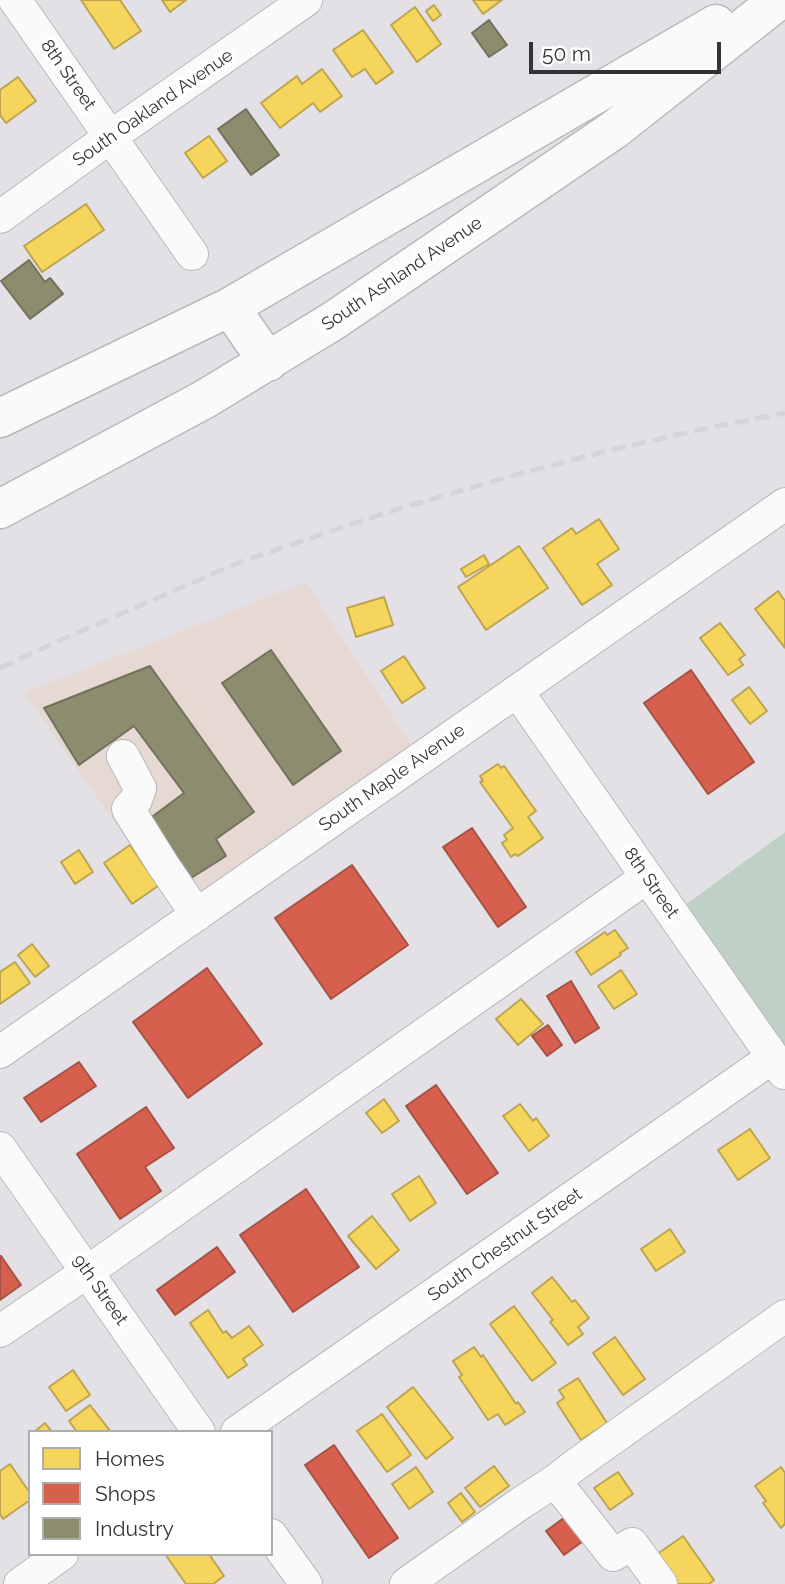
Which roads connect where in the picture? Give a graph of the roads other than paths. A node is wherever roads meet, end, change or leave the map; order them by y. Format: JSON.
{"nodes":[{"id":1,"x":15,"y":0,"type":"edge"},
{"id":2,"x":306,"y":0,"type":"edge"},
{"id":3,"x":758,"y":0,"type":"edge"},
{"id":4,"x":779,"y":0,"type":"edge"},
{"id":5,"x":110,"y":137,"type":"junction"},
{"id":6,"x":0,"y":217,"type":"edge"},
{"id":7,"x":192,"y":254,"type":"dead end"},
{"id":8,"x":230,"y":307,"type":"junction"},
{"id":9,"x":268,"y":362,"type":"junction"},
{"id":10,"x":0,"y":418,"type":"edge"},
{"id":11,"x":785,"y":504,"type":"edge"},
{"id":12,"x":0,"y":509,"type":"edge"},
{"id":13,"x":517,"y":691,"type":"junction"},
{"id":14,"x":123,"y":756,"type":"dead end"},
{"id":15,"x":647,"y":877,"type":"junction"},
{"id":16,"x":197,"y":915,"type":"junction"},
{"id":17,"x":0,"y":1052,"type":"edge"},
{"id":18,"x":779,"y":1066,"type":"edge"},
{"id":19,"x":0,"y":1148,"type":"edge"},
{"id":20,"x":87,"y":1272,"type":"junction"},
{"id":21,"x":785,"y":1317,"type":"edge"},
{"id":22,"x":0,"y":1331,"type":"edge"},
{"id":23,"x":198,"y":1430,"type":"edge"},
{"id":24,"x":240,"y":1430,"type":"edge"},
{"id":25,"x":555,"y":1481,"type":"junction"},
{"id":26,"x":273,"y":1538,"type":"edge"},
{"id":27,"x":59,"y":1556,"type":"edge"},
{"id":28,"x":20,"y":1584,"type":"edge"},
{"id":29,"x":306,"y":1584,"type":"edge"},
{"id":30,"x":406,"y":1584,"type":"edge"},
{"id":31,"x":661,"y":1584,"type":"edge"}],
"edges":[{"from":1,"to":5,"type":"street","name":"8th Street"},
{"from":2,"to":5,"type":"street","name":"South Oakland Avenue"},
{"from":3,"to":8,"type":"main road"},
{"from":4,"to":9,"type":"main road","name":"South Ashland Avenue"},
{"from":5,"to":6,"type":"street","name":"South Oakland Avenue"},
{"from":5,"to":7,"type":"street","name":"8th Street"},
{"from":8,"to":9,"type":"main road"},
{"from":8,"to":10,"type":"main road"},
{"from":9,"to":12,"type":"main road","name":"South Ashland Avenue"},
{"from":11,"to":13,"type":"street","name":"South Maple Avenue"},
{"from":13,"to":15,"type":"street","name":"8th Street"},
{"from":13,"to":16,"type":"street","name":"South Maple Avenue"},
{"from":14,"to":16,"type":"street"},
{"from":15,"to":18,"type":"street","name":"8th Street"},
{"from":15,"to":20,"type":"street"},
{"from":16,"to":17,"type":"street","name":"South Maple Avenue"},
{"from":18,"to":24,"type":"street","name":"South Chestnut Street"},
{"from":19,"to":20,"type":"street","name":"9th Street"},
{"from":20,"to":22,"type":"street"},
{"from":20,"to":23,"type":"street","name":"9th Street"},
{"from":21,"to":25,"type":"street"},
{"from":25,"to":30,"type":"street"},
{"from":25,"to":31,"type":"street"},
{"from":26,"to":29,"type":"street"},
{"from":27,"to":28,"type":"street"}]}
